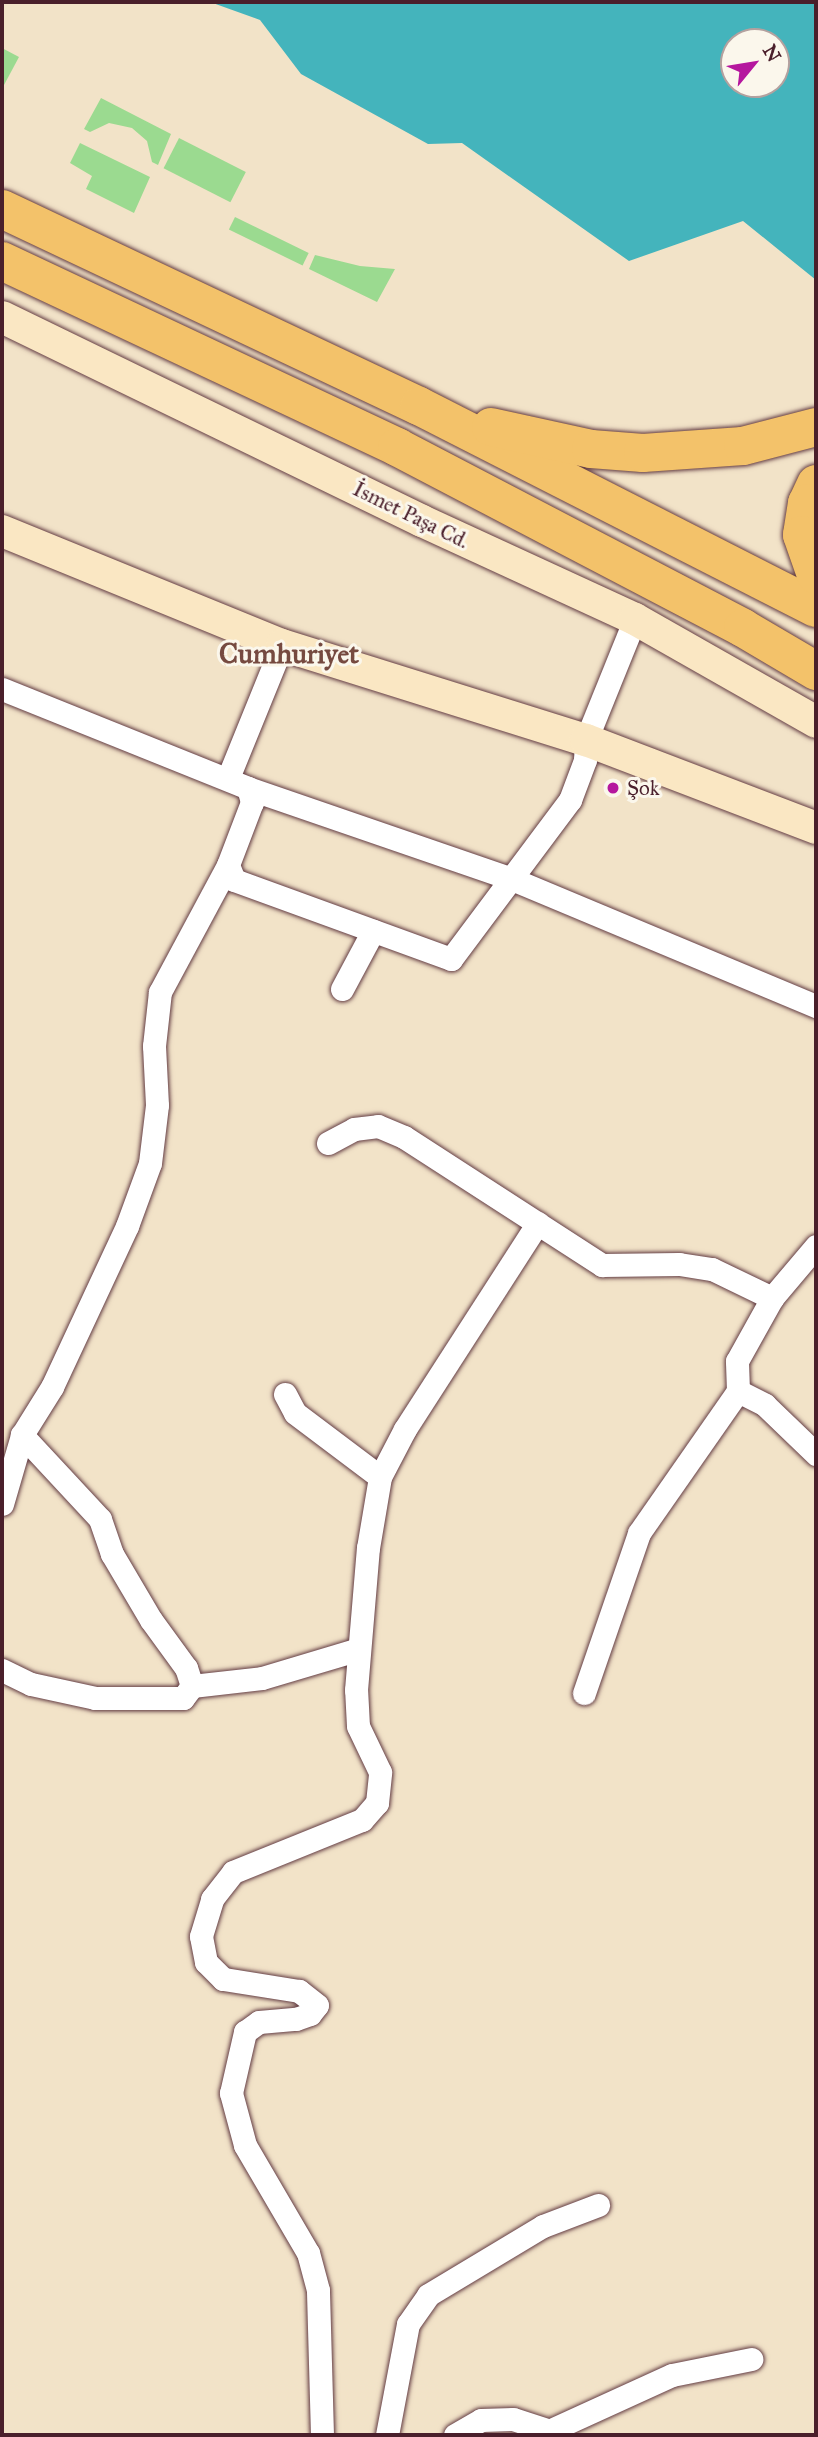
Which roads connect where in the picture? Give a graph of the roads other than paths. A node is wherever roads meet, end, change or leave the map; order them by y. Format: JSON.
{"nodes":[{"id":1,"x":2,"y":209,"type":"edge"},
{"id":2,"x":2,"y":261,"type":"edge"},
{"id":3,"x":2,"y":317,"type":"edge"},
{"id":4,"x":419,"y":406,"type":"junction"},
{"id":5,"x":816,"y":427,"type":"edge"},
{"id":6,"x":816,"y":484,"type":"edge"},
{"id":7,"x":2,"y":531,"type":"edge"},
{"id":8,"x":816,"y":575,"type":"edge"},
{"id":9,"x":816,"y":608,"type":"edge"},
{"id":10,"x":635,"y":619,"type":"junction"},
{"id":11,"x":282,"y":645,"type":"junction"},
{"id":12,"x":816,"y":670,"type":"edge"},
{"id":13,"x":2,"y":689,"type":"edge"},
{"id":14,"x":816,"y":722,"type":"edge"},
{"id":15,"x":586,"y":740,"type":"junction"},
{"id":16,"x":238,"y":783,"type":"junction"},
{"id":17,"x":816,"y":828,"type":"edge"},
{"id":18,"x":228,"y":865,"type":"junction"},
{"id":19,"x":512,"y":878,"type":"junction"},
{"id":20,"x":373,"y":931,"type":"junction"},
{"id":21,"x":342,"y":989,"type":"dead end"},
{"id":22,"x":816,"y":1006,"type":"edge"},
{"id":23,"x":328,"y":1143,"type":"dead end"},
{"id":24,"x":538,"y":1223,"type":"junction"},
{"id":25,"x":816,"y":1246,"type":"edge"},
{"id":26,"x":772,"y":1298,"type":"junction"},
{"id":27,"x":738,"y":1391,"type":"junction"},
{"id":28,"x":285,"y":1394,"type":"dead end"},
{"id":29,"x":22,"y":1435,"type":"junction"},
{"id":30,"x":816,"y":1454,"type":"edge"},
{"id":31,"x":380,"y":1477,"type":"junction"},
{"id":32,"x":2,"y":1504,"type":"edge"},
{"id":33,"x":359,"y":1649,"type":"junction"},
{"id":34,"x":2,"y":1670,"type":"edge"},
{"id":35,"x":192,"y":1686,"type":"junction"},
{"id":36,"x":584,"y":1693,"type":"dead end"},
{"id":37,"x":598,"y":2206,"type":"dead end"},
{"id":38,"x":751,"y":2358,"type":"dead end"},
{"id":39,"x":322,"y":2435,"type":"edge"},
{"id":40,"x":387,"y":2435,"type":"edge"},
{"id":41,"x":455,"y":2435,"type":"edge"}],
"edges":[{"from":1,"to":4,"type":"highway"},
{"from":2,"to":12,"type":"highway"},
{"from":3,"to":10,"type":"main road","name":"İsmet Paşa Cd."},
{"from":4,"to":5,"type":"highway"},
{"from":4,"to":9,"type":"highway"},
{"from":6,"to":8,"type":"highway"},
{"from":7,"to":11,"type":"main road"},
{"from":10,"to":14,"type":"main road","name":"İsmet Paşa Cd."},
{"from":10,"to":15,"type":"street"},
{"from":11,"to":15,"type":"main road"},
{"from":11,"to":16,"type":"street"},
{"from":13,"to":16,"type":"street"},
{"from":15,"to":17,"type":"main road"},
{"from":15,"to":19,"type":"street"},
{"from":16,"to":18,"type":"street"},
{"from":16,"to":19,"type":"street"},
{"from":18,"to":20,"type":"street"},
{"from":18,"to":29,"type":"street"},
{"from":19,"to":20,"type":"street"},
{"from":19,"to":22,"type":"street"},
{"from":20,"to":21,"type":"street"},
{"from":23,"to":24,"type":"street"},
{"from":24,"to":26,"type":"street"},
{"from":24,"to":31,"type":"street"},
{"from":25,"to":26,"type":"street"},
{"from":26,"to":27,"type":"street"},
{"from":27,"to":30,"type":"street"},
{"from":27,"to":36,"type":"street"},
{"from":28,"to":31,"type":"street"},
{"from":29,"to":32,"type":"street"},
{"from":29,"to":35,"type":"street"},
{"from":31,"to":33,"type":"street"},
{"from":33,"to":35,"type":"street"},
{"from":33,"to":39,"type":"street"},
{"from":34,"to":35,"type":"street"},
{"from":37,"to":40,"type":"street"},
{"from":38,"to":41,"type":"street"}]}
